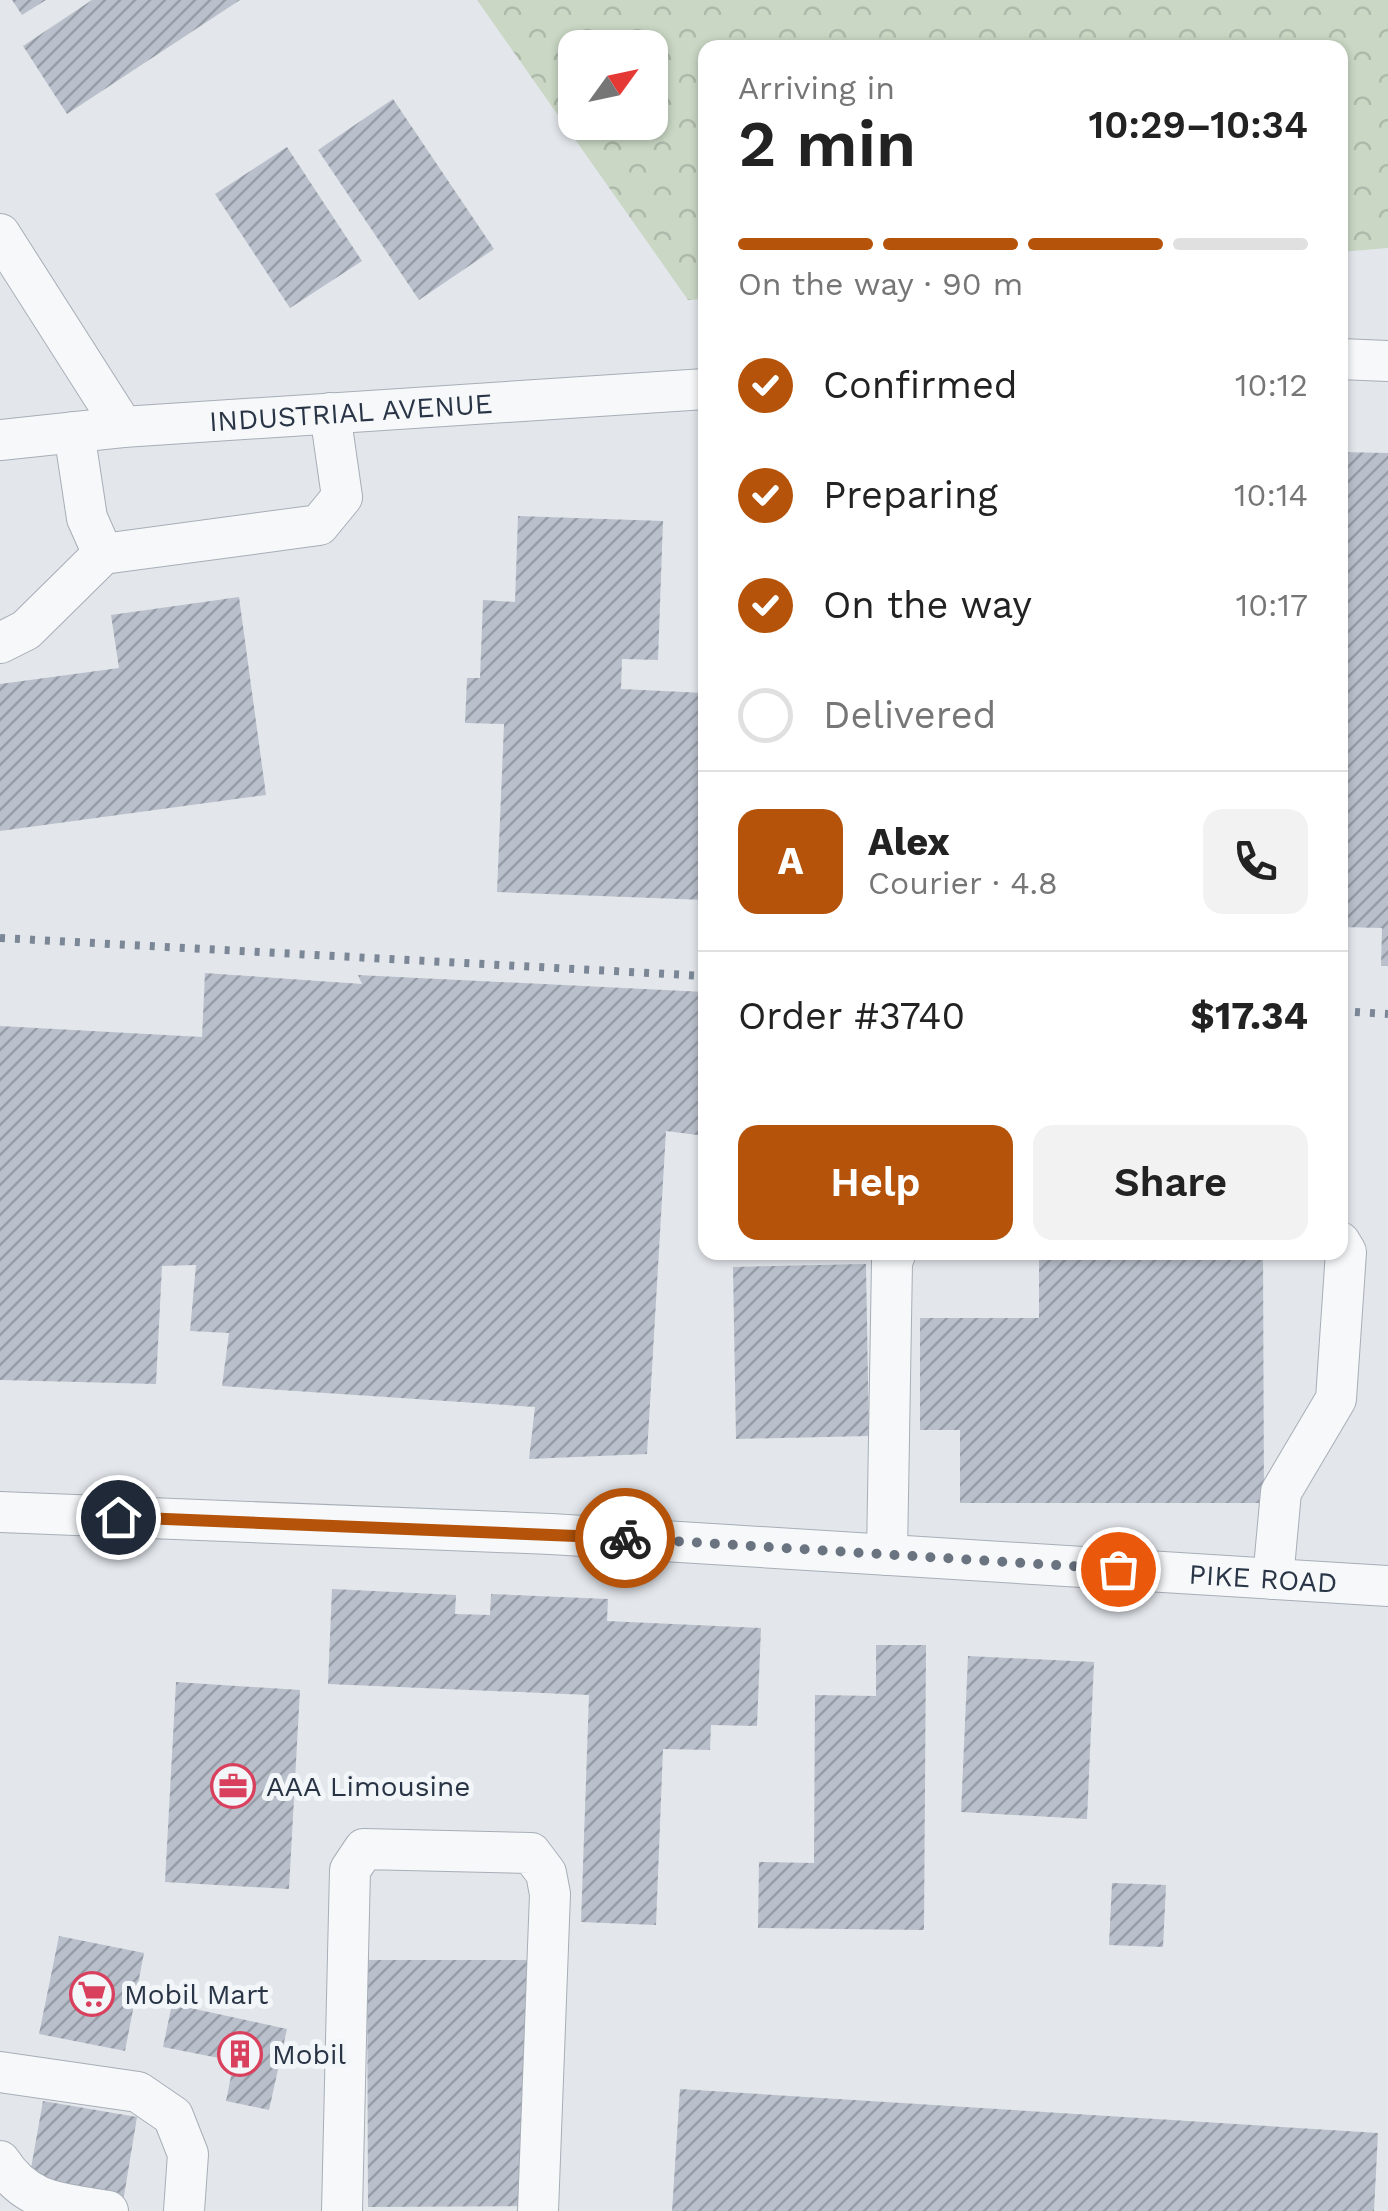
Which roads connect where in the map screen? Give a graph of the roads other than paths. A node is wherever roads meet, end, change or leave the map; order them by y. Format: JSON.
{"nodes":[{"id":1,"x":0,"y":234,"type":"edge"},
{"id":2,"x":1348,"y":359,"type":"edge"},
{"id":3,"x":1388,"y":361,"type":"edge"},
{"id":4,"x":698,"y":389,"type":"edge"},
{"id":5,"x":330,"y":414,"type":"junction"},
{"id":6,"x":124,"y":427,"type":"junction"},
{"id":7,"x":74,"y":432,"type":"junction"},
{"id":8,"x":0,"y":440,"type":"edge"},
{"id":9,"x":103,"y":554,"type":"junction"},
{"id":10,"x":0,"y":642,"type":"edge"},
{"id":11,"x":893,"y":1260,"type":"edge"},
{"id":12,"x":1345,"y":1260,"type":"edge"},
{"id":13,"x":0,"y":1512,"type":"edge"},
{"id":14,"x":887,"y":1555,"type":"junction"},
{"id":15,"x":1272,"y":1578,"type":"junction"},
{"id":16,"x":1388,"y":1586,"type":"edge"},
{"id":17,"x":0,"y":2072,"type":"edge"},
{"id":18,"x":0,"y":2162,"type":"edge"},
{"id":19,"x":341,"y":2209,"type":"edge"},
{"id":20,"x":108,"y":2211,"type":"edge"},
{"id":21,"x":184,"y":2211,"type":"edge"},
{"id":22,"x":538,"y":2211,"type":"edge"}],
"edges":[{"from":1,"to":6,"type":"street"},
{"from":2,"to":3,"type":"street"},
{"from":4,"to":5,"type":"street","name":"INDUSTRIAL AVENUE"},
{"from":5,"to":6,"type":"street","name":"INDUSTRIAL AVENUE"},
{"from":5,"to":9,"type":"street"},
{"from":6,"to":7,"type":"street","name":"INDUSTRIAL AVENUE"},
{"from":7,"to":8,"type":"street","name":"INDUSTRIAL AVENUE"},
{"from":7,"to":9,"type":"street"},
{"from":9,"to":10,"type":"street"},
{"from":11,"to":14,"type":"street"},
{"from":12,"to":15,"type":"street"},
{"from":13,"to":14,"type":"street","name":"PIKE ROAD"},
{"from":14,"to":15,"type":"street","name":"PIKE ROAD"},
{"from":15,"to":16,"type":"street","name":"PIKE ROAD"},
{"from":17,"to":21,"type":"street"},
{"from":18,"to":20,"type":"street"},
{"from":19,"to":22,"type":"street"}]}
